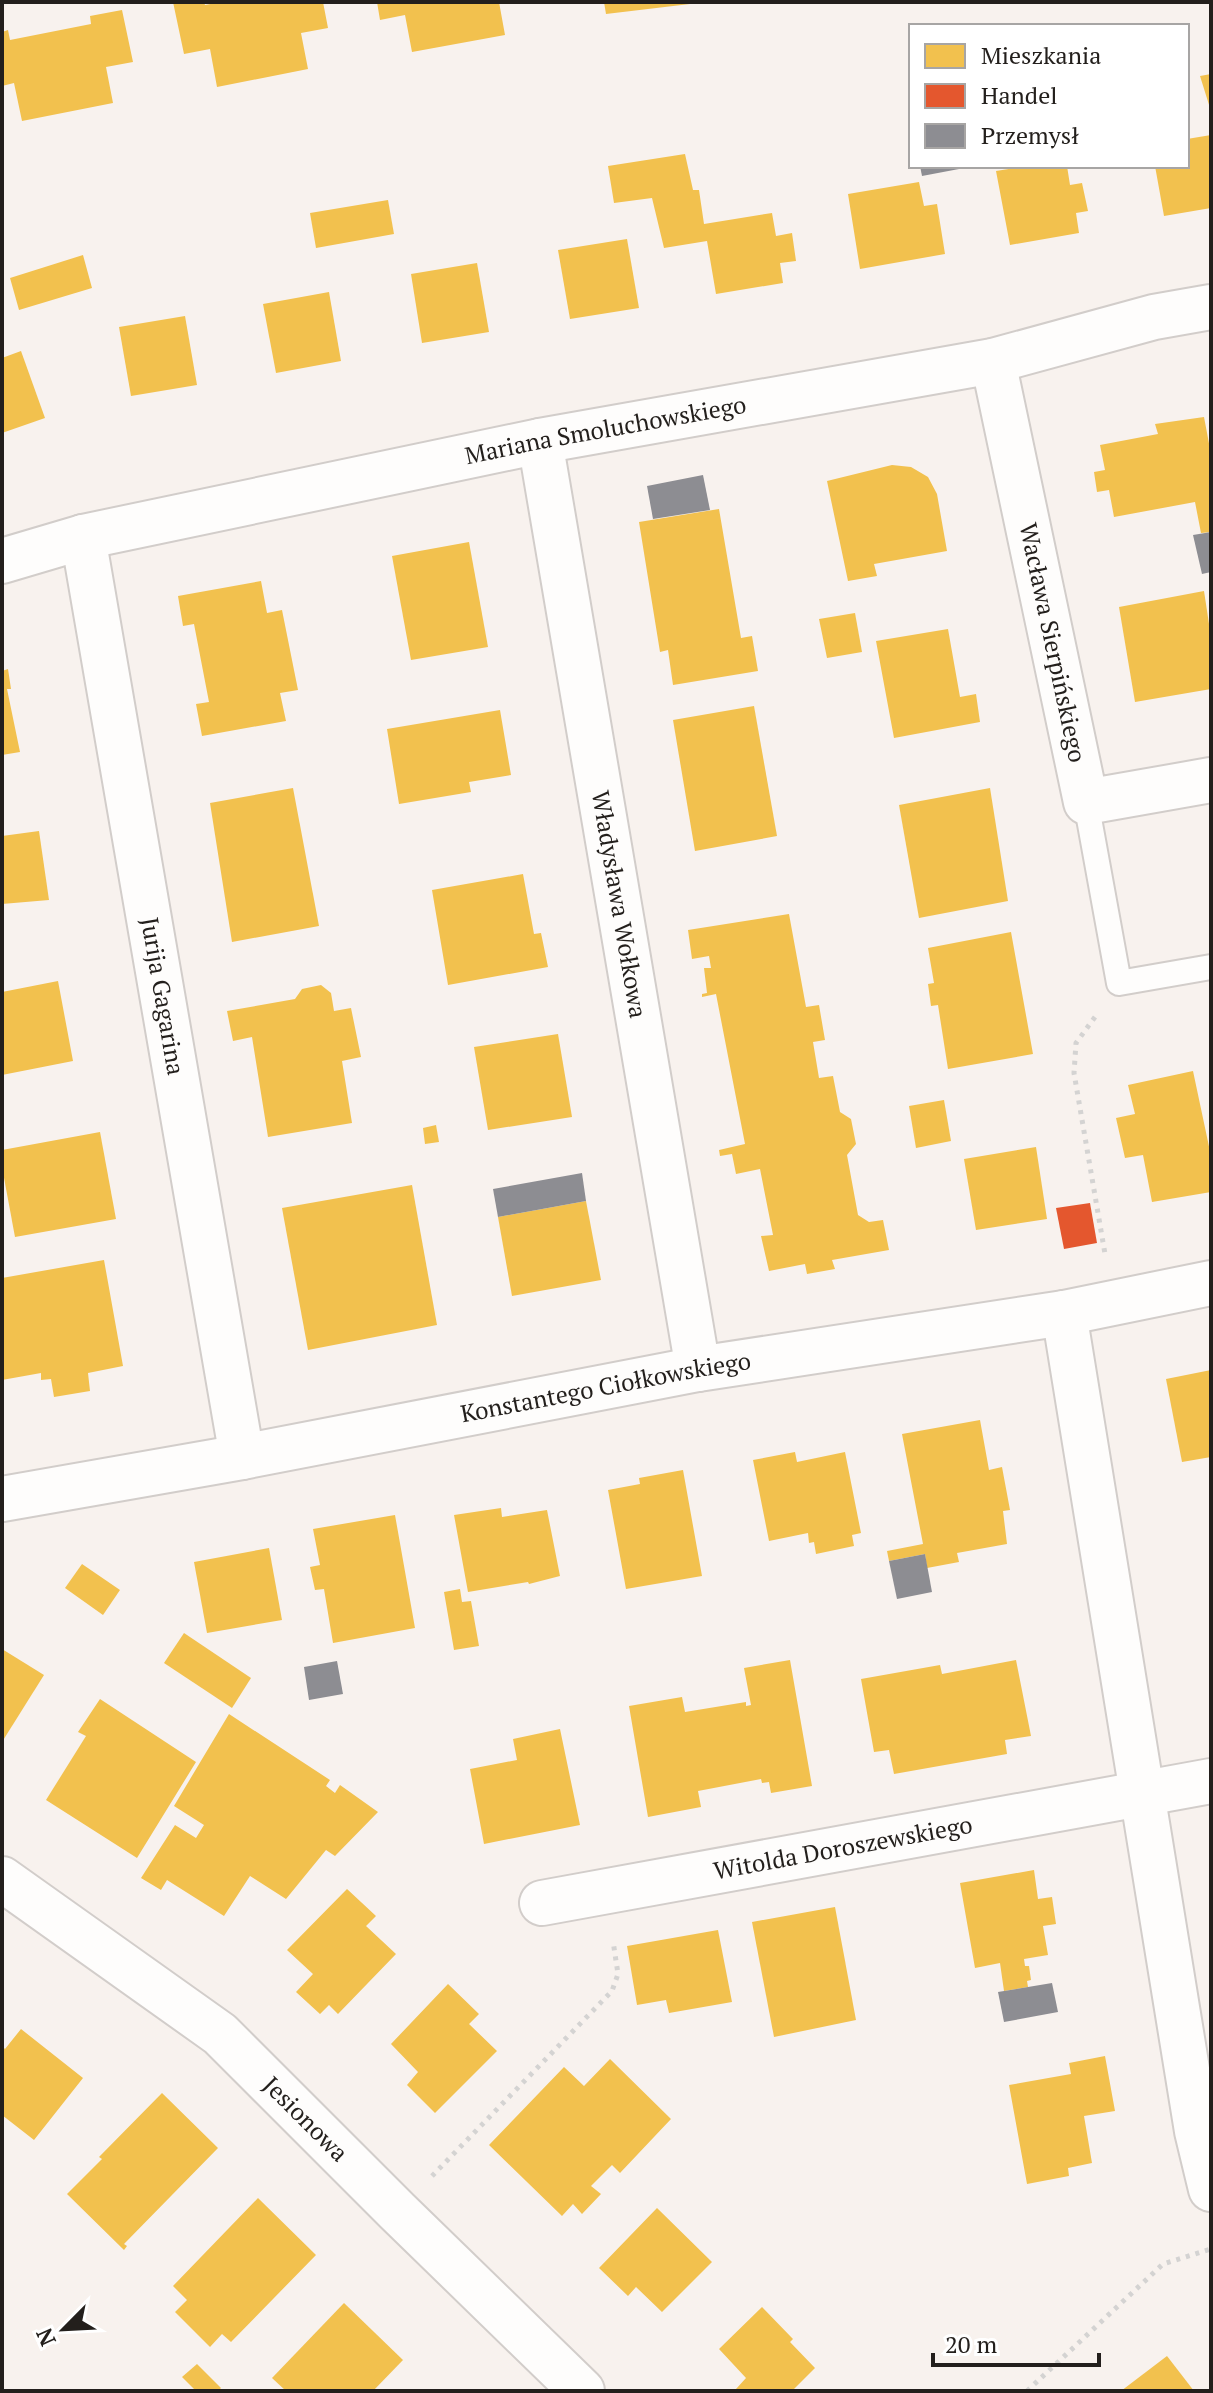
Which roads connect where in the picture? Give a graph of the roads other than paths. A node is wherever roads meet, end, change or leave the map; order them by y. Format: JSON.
{"nodes":[{"id":1,"x":1211,"y":307,"type":"edge"},
{"id":2,"x":993,"y":361,"type":"junction"},
{"id":3,"x":540,"y":441,"type":"junction"},
{"id":4,"x":83,"y":537,"type":"junction"},
{"id":5,"x":2,"y":561,"type":"edge"},
{"id":6,"x":1211,"y":780,"type":"edge"},
{"id":7,"x":1086,"y":802,"type":"junction"},
{"id":8,"x":1211,"y":967,"type":"edge"},
{"id":9,"x":1211,"y":1283,"type":"edge"},
{"id":10,"x":1064,"y":1313,"type":"junction"},
{"id":11,"x":698,"y":1369,"type":"junction"},
{"id":12,"x":242,"y":1457,"type":"junction"},
{"id":13,"x":2,"y":1499,"type":"edge"},
{"id":14,"x":1211,"y":1781,"type":"edge"},
{"id":15,"x":1143,"y":1793,"type":"junction"},
{"id":16,"x":2,"y":1879,"type":"edge"},
{"id":17,"x":542,"y":1903,"type":"dead end"},
{"id":18,"x":1211,"y":2189,"type":"edge"},
{"id":19,"x":582,"y":2391,"type":"edge"}],
"edges":[{"from":1,"to":2,"type":"street","name":"Mariana Smoluchowskiego"},
{"from":2,"to":3,"type":"street","name":"Mariana Smoluchowskiego"},
{"from":2,"to":7,"type":"street","name":"Wacława Sierpińskiego"},
{"from":3,"to":4,"type":"street","name":"Mariana Smoluchowskiego"},
{"from":3,"to":11,"type":"street","name":"Władysława Wołkowa"},
{"from":4,"to":5,"type":"street","name":"Mariana Smoluchowskiego"},
{"from":4,"to":12,"type":"street","name":"Jurija Gagarina"},
{"from":6,"to":7,"type":"street"},
{"from":7,"to":8,"type":"lane"},
{"from":9,"to":10,"type":"street","name":"Konstantego Ciołkowskiego"},
{"from":10,"to":11,"type":"street","name":"Konstantego Ciołkowskiego"},
{"from":10,"to":15,"type":"street"},
{"from":11,"to":12,"type":"street","name":"Konstantego Ciołkowskiego"},
{"from":12,"to":13,"type":"street","name":"Konstantego Ciołkowskiego"},
{"from":14,"to":15,"type":"street","name":"Witolda Doroszewskiego"},
{"from":15,"to":17,"type":"street","name":"Witolda Doroszewskiego"},
{"from":15,"to":18,"type":"street"},
{"from":16,"to":19,"type":"street","name":"Jesionowa"}]}
